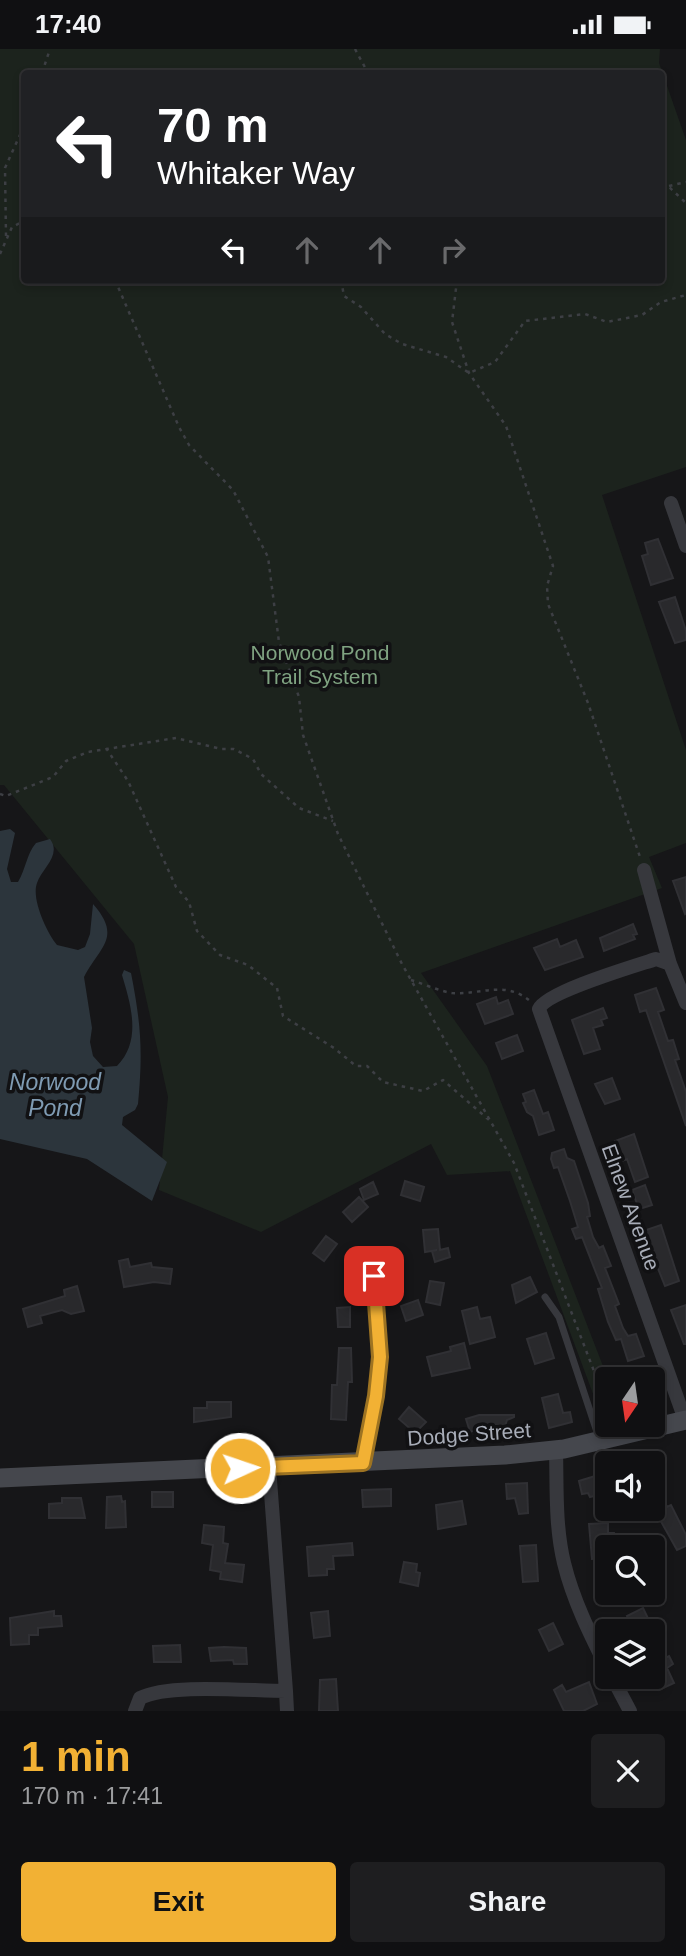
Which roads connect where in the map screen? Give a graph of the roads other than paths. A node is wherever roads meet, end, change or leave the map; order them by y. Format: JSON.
{"nodes":[{"id":1,"x":671,"y":503,"type":"dead end"},
{"id":2,"x":686,"y":546,"type":"edge"},
{"id":3,"x":644,"y":870,"type":"road end"},
{"id":4,"x":670,"y":964,"type":"junction"},
{"id":5,"x":686,"y":1003,"type":"edge"},
{"id":6,"x":374,"y":1276,"type":"dead end"},
{"id":7,"x":545,"y":1297,"type":"dead end"},
{"id":8,"x":686,"y":1420,"type":"edge"},
{"id":9,"x":600,"y":1442,"type":"junction"},
{"id":10,"x":556,"y":1450,"type":"junction"},
{"id":11,"x":363,"y":1463,"type":"junction"},
{"id":12,"x":269,"y":1467,"type":"junction"},
{"id":13,"x":0,"y":1478,"type":"edge"},
{"id":14,"x":595,"y":1643,"type":"edge"},
{"id":15,"x":618,"y":1689,"type":"edge"},
{"id":16,"x":286,"y":1691,"type":"junction"},
{"id":17,"x":135,"y":1711,"type":"edge"},
{"id":18,"x":287,"y":1711,"type":"edge"},
{"id":19,"x":629,"y":1711,"type":"edge"}],
"edges":[{"from":1,"to":2,"type":"street"},
{"from":3,"to":4,"type":"street"},
{"from":4,"to":5,"type":"street"},
{"from":4,"to":8,"type":"street","name":"Elnew Avenue"},
{"from":6,"to":11,"type":"street"},
{"from":7,"to":9,"type":"lane"},
{"from":8,"to":9,"type":"main road","name":"Dodge Street"},
{"from":9,"to":10,"type":"main road","name":"Dodge Street"},
{"from":10,"to":11,"type":"main road","name":"Dodge Street"},
{"from":10,"to":14,"type":"street"},
{"from":11,"to":12,"type":"main road","name":"Dodge Street"},
{"from":12,"to":13,"type":"main road","name":"Dodge Street"},
{"from":12,"to":16,"type":"street"},
{"from":15,"to":19,"type":"street"},
{"from":16,"to":17,"type":"street"},
{"from":16,"to":18,"type":"street"}]}
